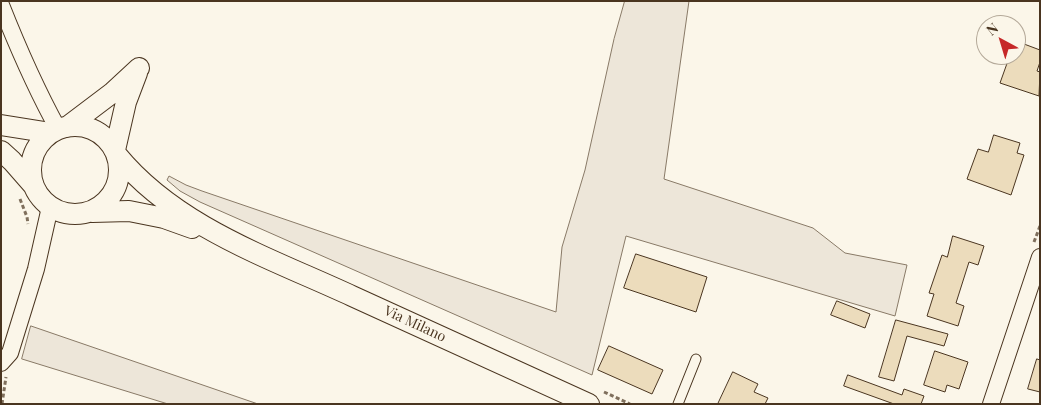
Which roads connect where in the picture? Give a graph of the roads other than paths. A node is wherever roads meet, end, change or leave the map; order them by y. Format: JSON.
{"nodes":[{"id":1,"x":1,"y":5,"type":"edge"},
{"id":2,"x":1,"y":125,"type":"edge"},
{"id":3,"x":58,"y":130,"type":"junction"},
{"id":4,"x":1,"y":151,"type":"edge"},
{"id":5,"x":116,"y":153,"type":"junction"},
{"id":6,"x":26,"y":190,"type":"junction"},
{"id":7,"x":50,"y":207,"type":"junction"},
{"id":8,"x":92,"y":212,"type":"junction"},
{"id":9,"x":240,"y":245,"type":"junction"},
{"id":10,"x":1040,"y":257,"type":"edge"},
{"id":11,"x":1035,"y":285,"type":"edge"},
{"id":12,"x":696,"y":360,"type":"dead end"},
{"id":13,"x":2,"y":363,"type":"edge"},
{"id":14,"x":596,"y":398,"type":"edge"},
{"id":15,"x":678,"y":404,"type":"edge"},
{"id":16,"x":991,"y":404,"type":"edge"}],
"edges":[{"from":1,"to":3,"type":"street"},
{"from":2,"to":3,"type":"street"},
{"from":3,"to":5,"type":"street"},
{"from":3,"to":5,"type":"street"},
{"from":3,"to":6,"type":"street"},
{"from":4,"to":6,"type":"street"},
{"from":5,"to":8,"type":"street"},
{"from":5,"to":9,"type":"street","name":"Via Milano"},
{"from":6,"to":7,"type":"street"},
{"from":7,"to":8,"type":"street"},
{"from":7,"to":13,"type":"street"},
{"from":8,"to":9,"type":"street","name":"Via Milano"},
{"from":9,"to":14,"type":"street","name":"Via Milano"},
{"from":10,"to":11,"type":"street"},
{"from":11,"to":16,"type":"street"},
{"from":12,"to":15,"type":"lane"}]}
